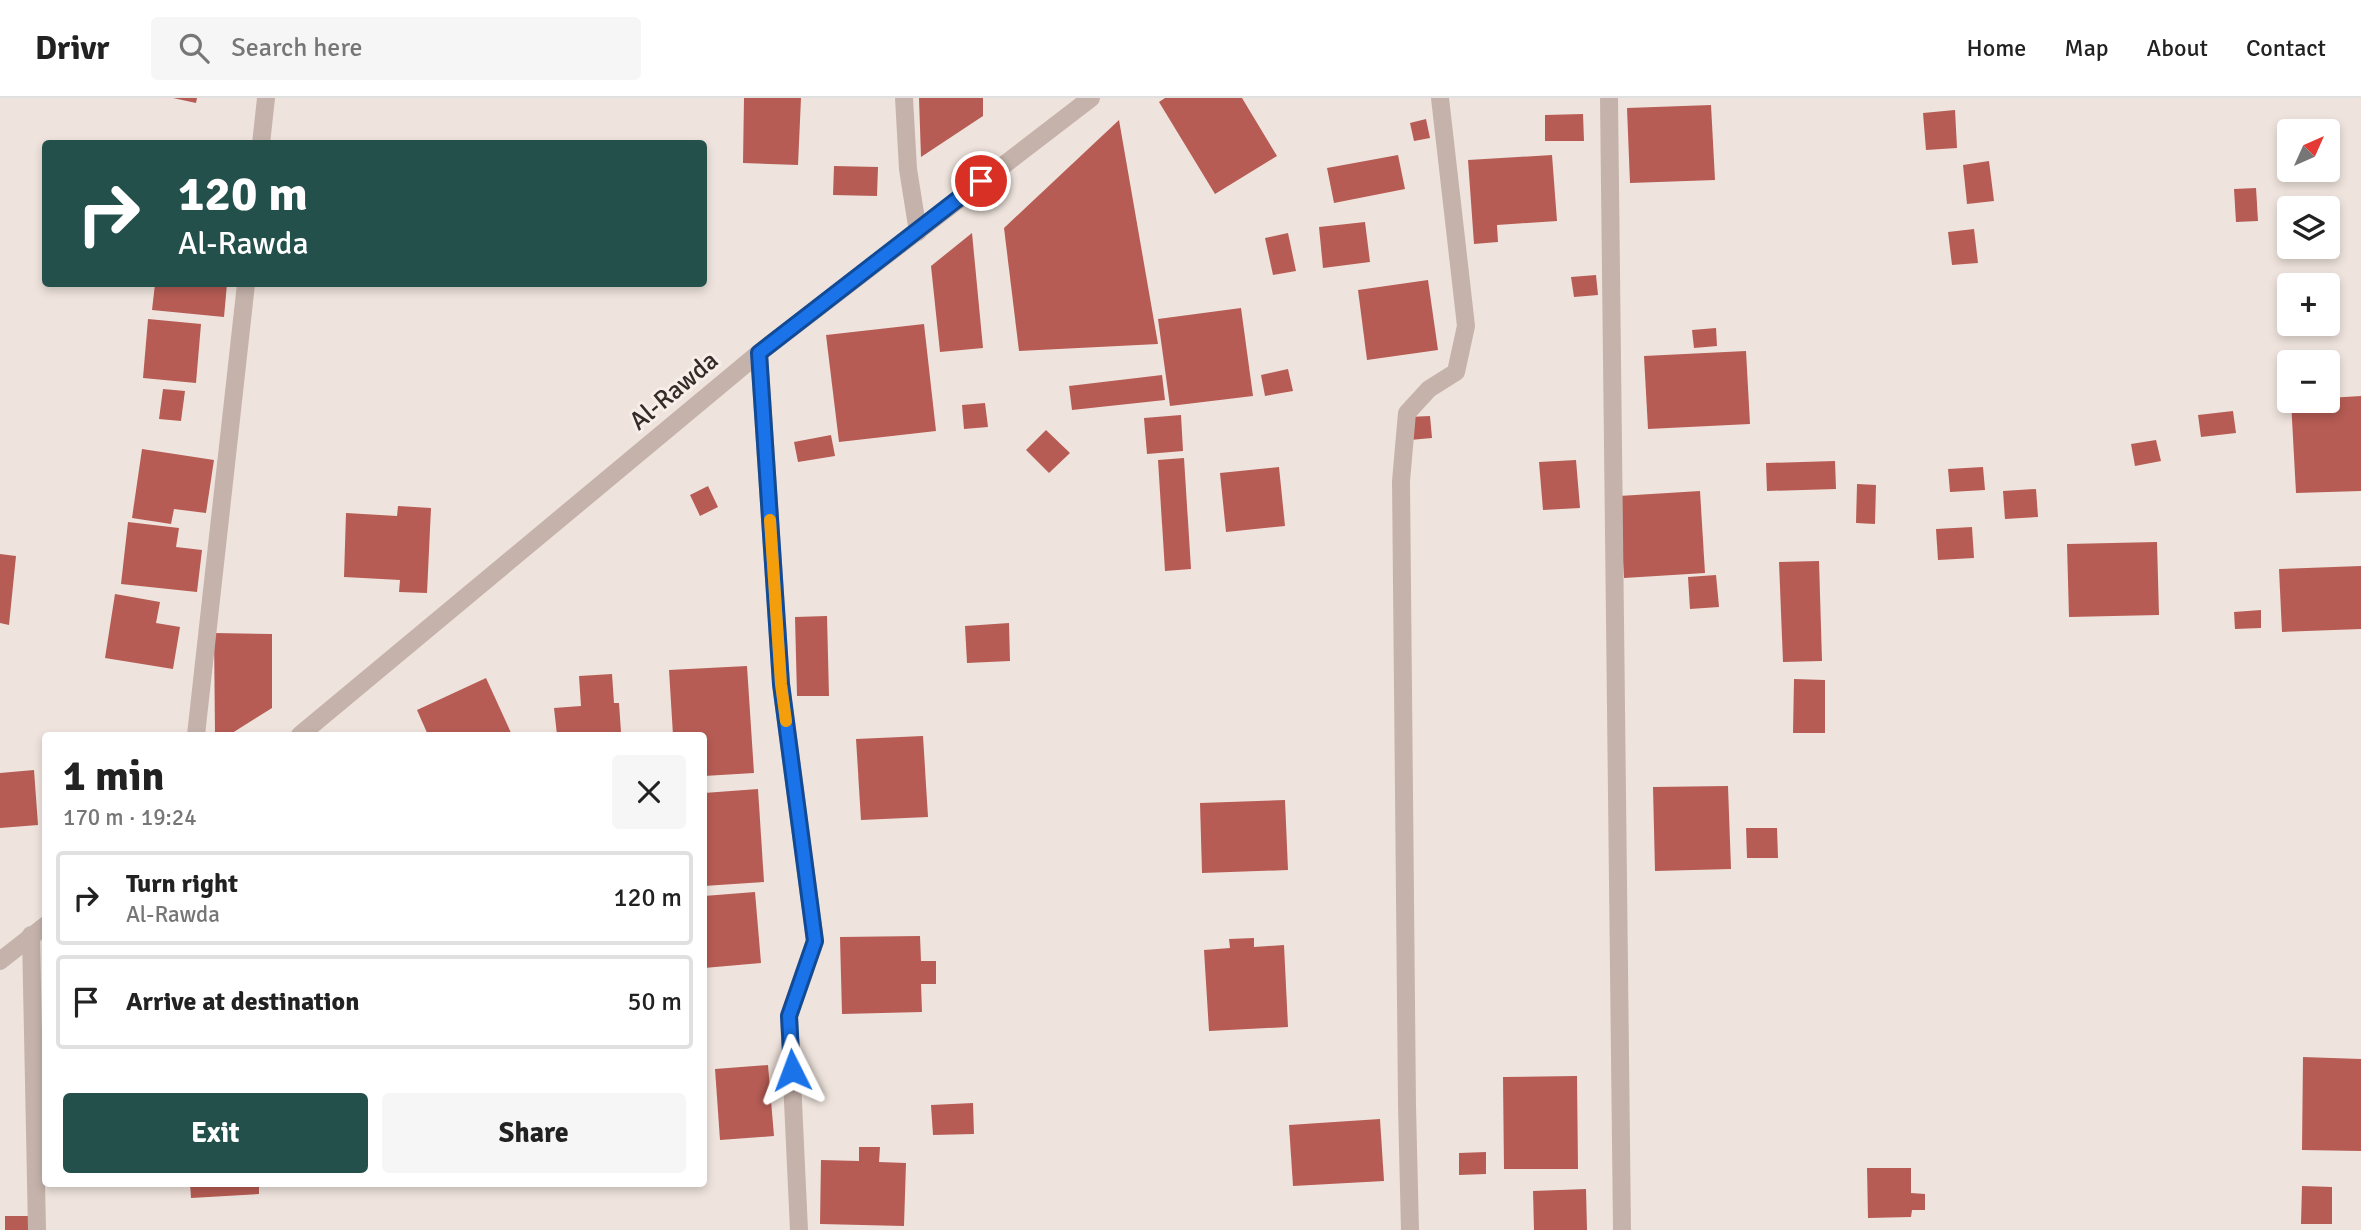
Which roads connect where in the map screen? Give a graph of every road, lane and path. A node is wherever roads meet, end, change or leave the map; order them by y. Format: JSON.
{"nodes":[{"id":1,"x":266,"y":98,"type":"edge"},
{"id":2,"x":904,"y":98,"type":"edge"},
{"id":3,"x":1091,"y":98,"type":"edge"},
{"id":4,"x":1440,"y":98,"type":"edge"},
{"id":5,"x":1609,"y":98,"type":"edge"},
{"id":6,"x":261,"y":140,"type":"edge"},
{"id":7,"x":918,"y":232,"type":"junction"},
{"id":8,"x":246,"y":287,"type":"edge"},
{"id":9,"x":759,"y":353,"type":"junction"},
{"id":10,"x":196,"y":732,"type":"edge"},
{"id":11,"x":304,"y":732,"type":"edge"},
{"id":12,"x":38,"y":930,"type":"edge"},
{"id":13,"x":0,"y":961,"type":"edge"},
{"id":14,"x":37,"y":1230,"type":"edge"},
{"id":15,"x":799,"y":1230,"type":"edge"},
{"id":16,"x":1410,"y":1230,"type":"edge"},
{"id":17,"x":1622,"y":1230,"type":"edge"}],
"edges":[{"from":1,"to":6,"type":"street"},
{"from":2,"to":7,"type":"street"},
{"from":3,"to":7,"type":"street","name":"Al-Rawda"},
{"from":4,"to":16,"type":"street"},
{"from":5,"to":17,"type":"street"},
{"from":7,"to":9,"type":"street","name":"Al-Rawda"},
{"from":8,"to":10,"type":"street"},
{"from":9,"to":11,"type":"street","name":"Al-Rawda"},
{"from":9,"to":15,"type":"street"},
{"from":12,"to":13,"type":"street"},
{"from":12,"to":14,"type":"street"}]}
